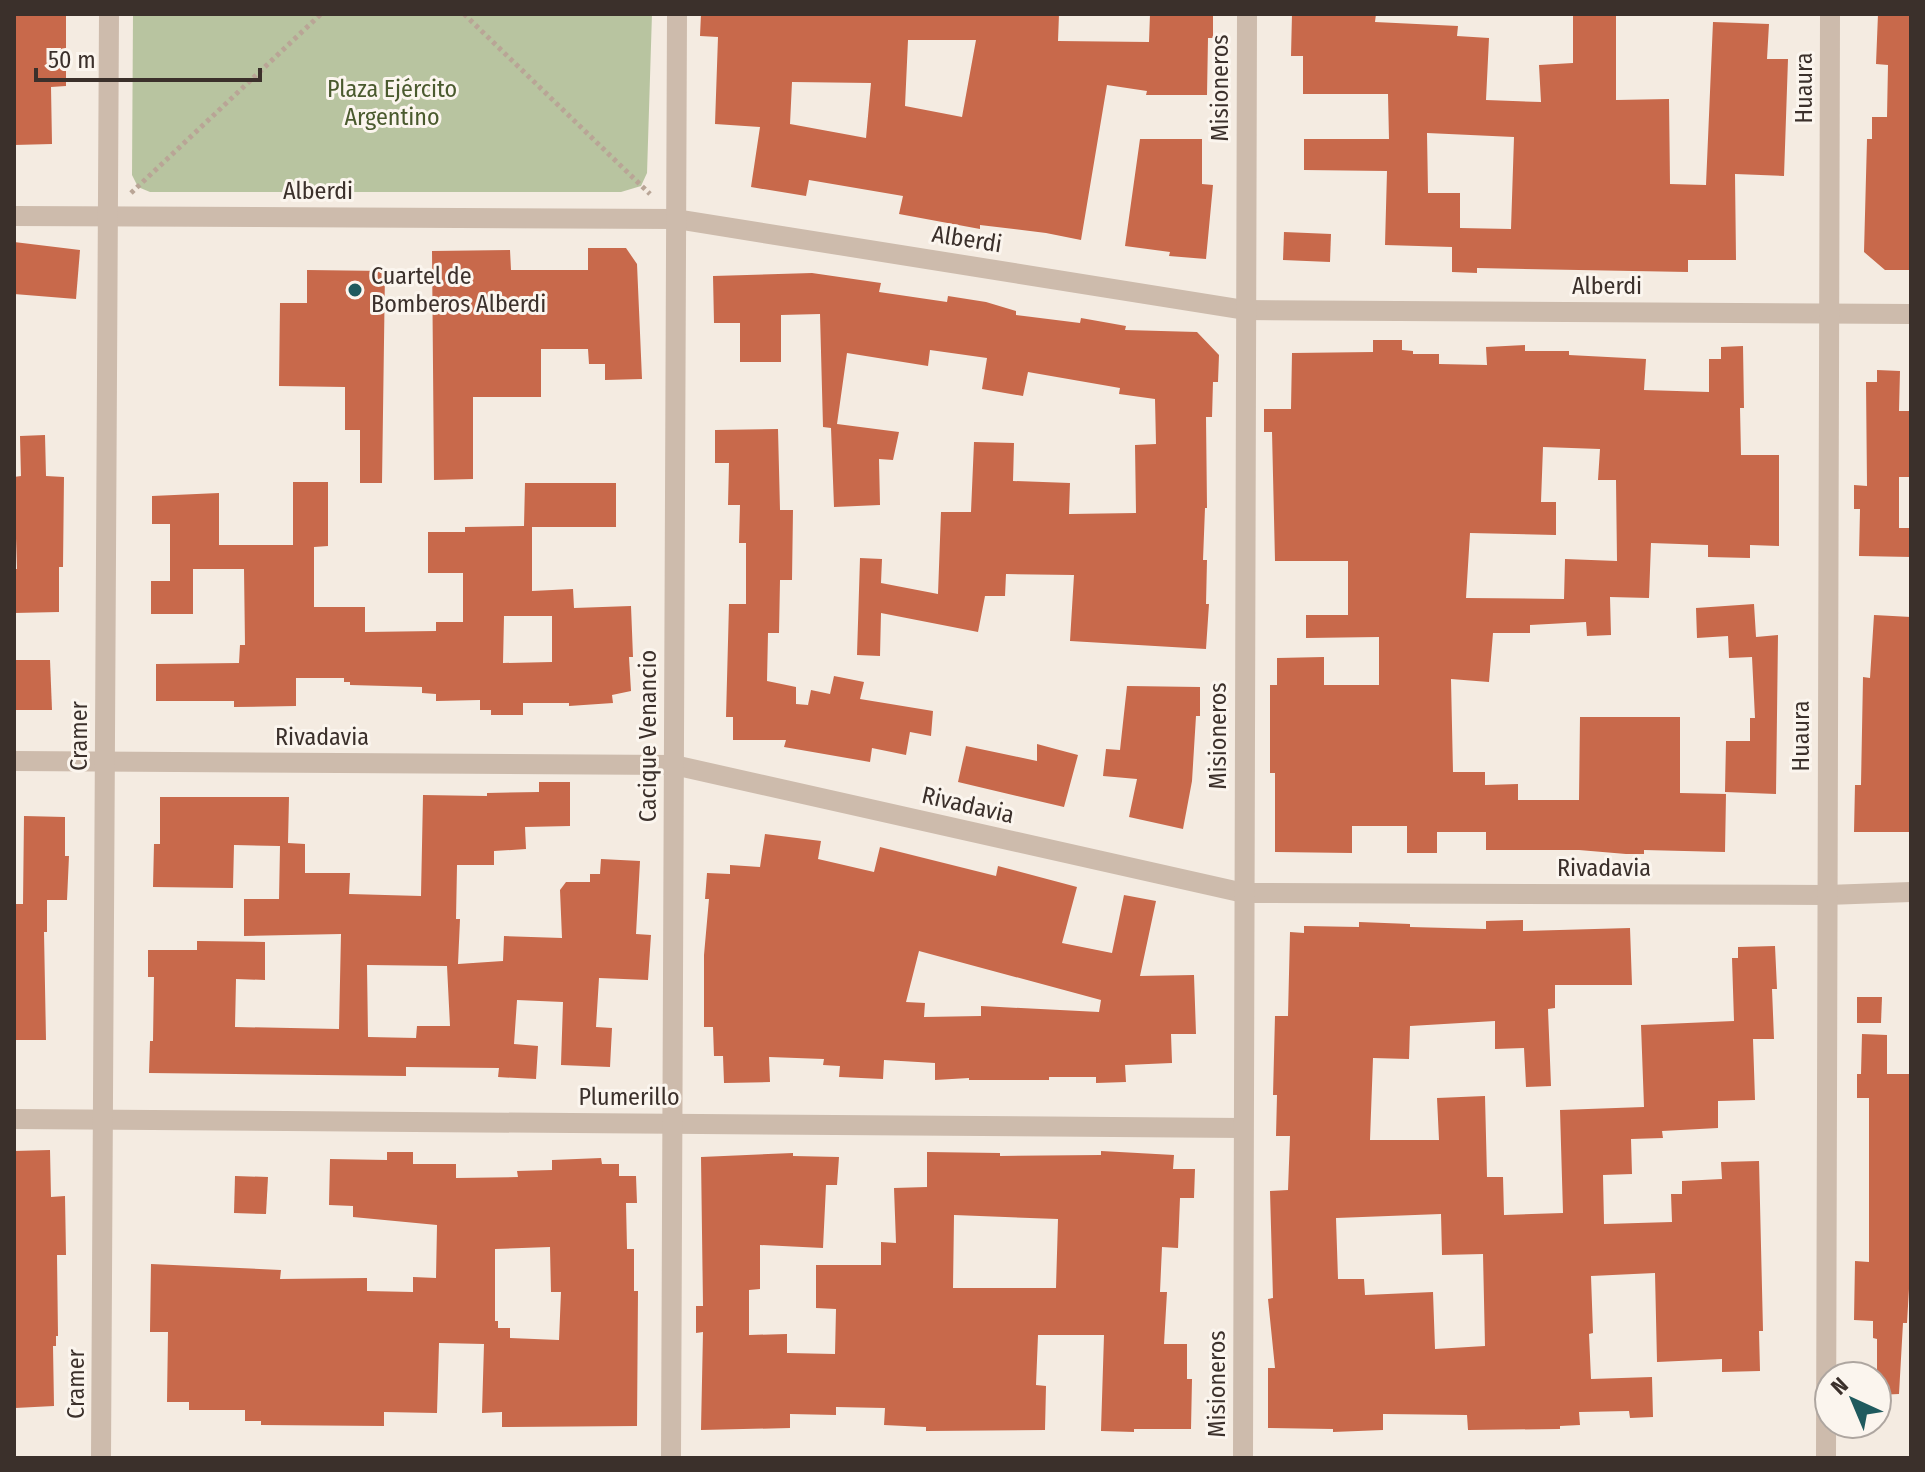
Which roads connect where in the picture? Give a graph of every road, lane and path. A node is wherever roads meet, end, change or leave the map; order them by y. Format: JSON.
{"nodes":[{"id":1,"x":109,"y":14,"type":"edge"},
{"id":2,"x":321,"y":14,"type":"edge"},
{"id":3,"x":464,"y":14,"type":"edge"},
{"id":4,"x":677,"y":14,"type":"edge"},
{"id":5,"x":1247,"y":14,"type":"edge"},
{"id":6,"x":1830,"y":14,"type":"edge"},
{"id":7,"x":14,"y":216,"type":"edge"},
{"id":8,"x":108,"y":216,"type":"junction"},
{"id":9,"x":676,"y":219,"type":"junction"},
{"id":10,"x":1245,"y":310,"type":"junction"},
{"id":11,"x":1829,"y":313,"type":"junction"},
{"id":12,"x":1911,"y":314,"type":"edge"},
{"id":13,"x":14,"y":761,"type":"edge"},
{"id":14,"x":105,"y":761,"type":"junction"},
{"id":15,"x":674,"y":765,"type":"junction"},
{"id":16,"x":1911,"y":892,"type":"edge"},
{"id":17,"x":1244,"y":893,"type":"junction"},
{"id":18,"x":1827,"y":895,"type":"junction"},
{"id":19,"x":14,"y":1119,"type":"edge"},
{"id":20,"x":103,"y":1120,"type":"junction"},
{"id":21,"x":672,"y":1124,"type":"junction"},
{"id":22,"x":1243,"y":1128,"type":"junction"},
{"id":23,"x":101,"y":1458,"type":"edge"},
{"id":24,"x":671,"y":1458,"type":"edge"},
{"id":25,"x":1243,"y":1458,"type":"edge"},
{"id":26,"x":1826,"y":1458,"type":"edge"}],
"edges":[{"from":1,"to":8,"type":"street","name":"Cramer"},
{"from":2,"to":8,"type":"path"},
{"from":3,"to":9,"type":"path"},
{"from":4,"to":9,"type":"street","name":"Cacique Venancio"},
{"from":5,"to":10,"type":"street","name":"Misioneros"},
{"from":6,"to":11,"type":"street","name":"Huaura"},
{"from":7,"to":8,"type":"street","name":"Alberdi"},
{"from":8,"to":9,"type":"street","name":"Alberdi"},
{"from":8,"to":14,"type":"street","name":"Cramer"},
{"from":9,"to":10,"type":"street","name":"Alberdi"},
{"from":9,"to":15,"type":"street","name":"Cacique Venancio"},
{"from":10,"to":11,"type":"street","name":"Alberdi"},
{"from":10,"to":17,"type":"street","name":"Misioneros"},
{"from":11,"to":12,"type":"street","name":"Alberdi"},
{"from":11,"to":18,"type":"street","name":"Huaura"},
{"from":13,"to":14,"type":"street","name":"Rivadavia"},
{"from":14,"to":15,"type":"street","name":"Rivadavia"},
{"from":14,"to":20,"type":"street","name":"Cramer"},
{"from":15,"to":17,"type":"street","name":"Rivadavia"},
{"from":15,"to":21,"type":"street","name":"Cacique Venancio"},
{"from":16,"to":18,"type":"street","name":"Rivadavia"},
{"from":17,"to":18,"type":"street","name":"Rivadavia"},
{"from":17,"to":22,"type":"street","name":"Misioneros"},
{"from":18,"to":26,"type":"street","name":"Huaura"},
{"from":19,"to":20,"type":"street","name":"Plumerillo"},
{"from":20,"to":21,"type":"street","name":"Plumerillo"},
{"from":20,"to":23,"type":"street","name":"Cramer"},
{"from":21,"to":22,"type":"street","name":"Plumerillo"},
{"from":21,"to":24,"type":"street","name":"Cacique Venancio"},
{"from":22,"to":25,"type":"street","name":"Misioneros"}]}
